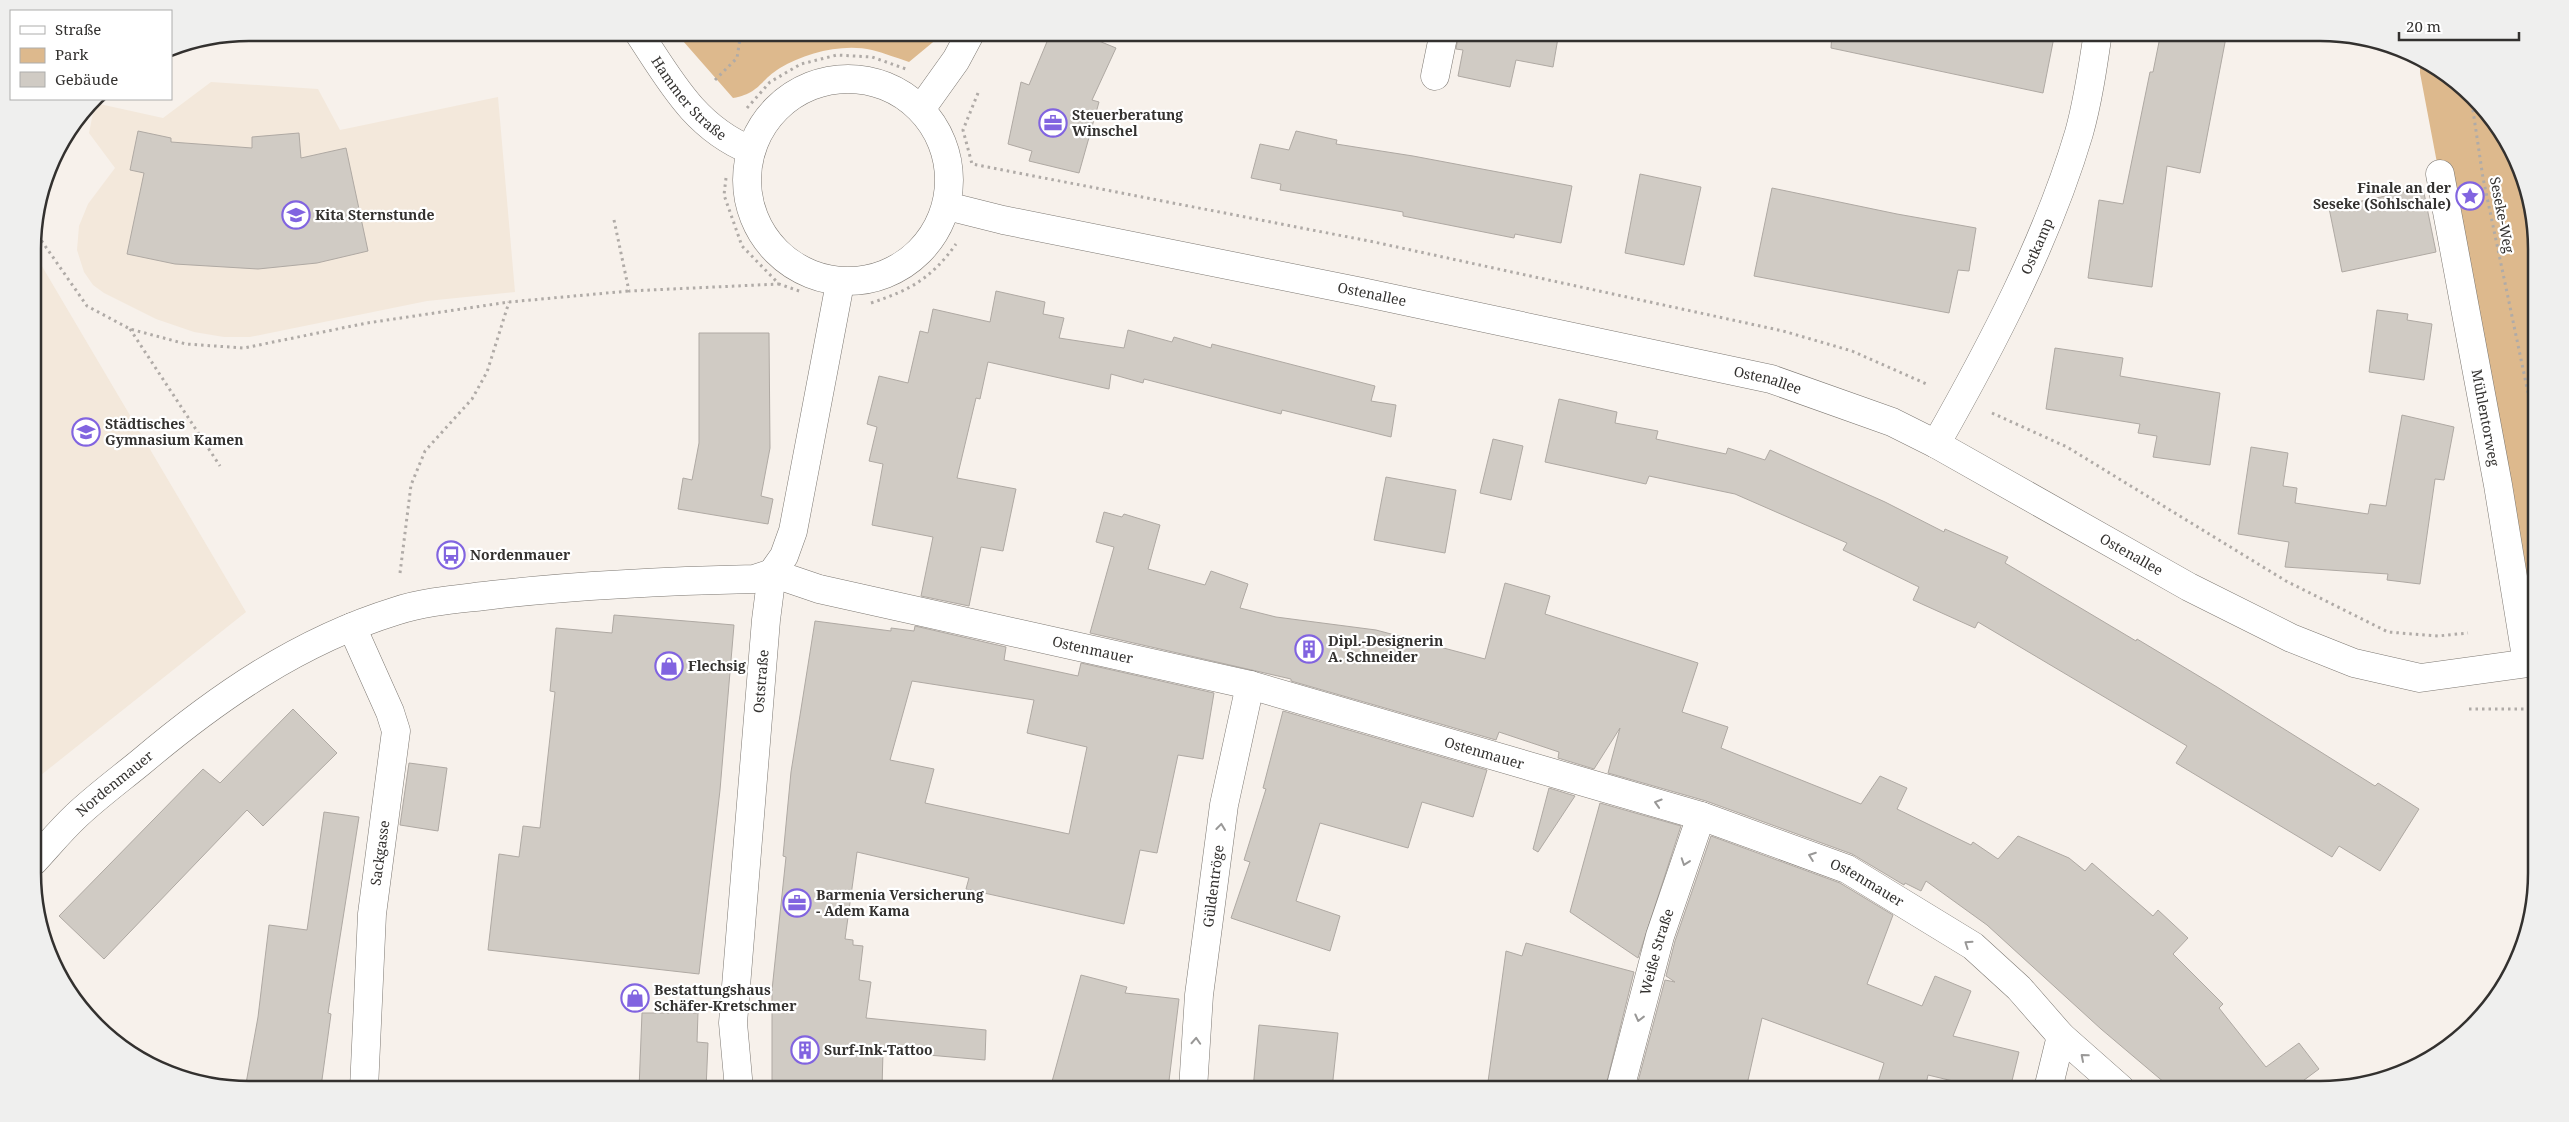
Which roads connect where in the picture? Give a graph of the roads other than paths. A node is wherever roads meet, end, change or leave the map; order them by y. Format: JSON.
{"nodes":[{"id":1,"x":644,"y":41,"type":"edge"},
{"id":2,"x":965,"y":41,"type":"edge"},
{"id":3,"x":1442,"y":41,"type":"edge"},
{"id":4,"x":2096,"y":41,"type":"edge"},
{"id":5,"x":1435,"y":76,"type":"dead end"},
{"id":6,"x":928,"y":99,"type":"junction"},
{"id":7,"x":740,"y":146,"type":"junction"},
{"id":8,"x":2440,"y":174,"type":"dead end"},
{"id":9,"x":958,"y":208,"type":"junction"},
{"id":10,"x":837,"y":294,"type":"junction"},
{"id":11,"x":1936,"y":444,"type":"junction"},
{"id":12,"x":772,"y":573,"type":"junction"},
{"id":13,"x":352,"y":627,"type":"junction"},
{"id":14,"x":2528,"y":646,"type":"edge"},
{"id":15,"x":2528,"y":662,"type":"edge"},
{"id":16,"x":1250,"y":685,"type":"junction"},
{"id":17,"x":1701,"y":816,"type":"junction"},
{"id":18,"x":41,"y":853,"type":"edge"},
{"id":19,"x":2061,"y":1036,"type":"junction"},
{"id":20,"x":364,"y":1081,"type":"edge"},
{"id":21,"x":738,"y":1081,"type":"edge"},
{"id":22,"x":1194,"y":1081,"type":"edge"},
{"id":23,"x":1622,"y":1081,"type":"edge"},
{"id":24,"x":2050,"y":1081,"type":"edge"},
{"id":25,"x":2112,"y":1081,"type":"edge"}],
"edges":[{"from":1,"to":7,"type":"street","name":"Hammer Straße"},
{"from":2,"to":6,"type":"street"},
{"from":3,"to":5,"type":"street"},
{"from":4,"to":11,"type":"street","name":"Ostkamp"},
{"from":6,"to":7,"type":"street"},
{"from":6,"to":9,"type":"street"},
{"from":7,"to":10,"type":"street"},
{"from":8,"to":14,"type":"street","name":"Mühlentorweg"},
{"from":9,"to":10,"type":"street"},
{"from":9,"to":11,"type":"street","name":"Ostenallee"},
{"from":10,"to":12,"type":"street","name":"Oststraße"},
{"from":11,"to":15,"type":"street","name":"Ostenallee"},
{"from":12,"to":13,"type":"street","name":"Nordenmauer"},
{"from":12,"to":16,"type":"street","name":"Ostenmauer"},
{"from":12,"to":21,"type":"street","name":"Oststraße"},
{"from":13,"to":18,"type":"street","name":"Nordenmauer"},
{"from":13,"to":20,"type":"street","name":"Sackgasse"},
{"from":17,"to":16,"type":"street","name":"Ostenmauer","one_way":true},
{"from":22,"to":16,"type":"street","name":"Güldentröge","one_way":true},
{"from":19,"to":17,"type":"street","name":"Ostenmauer","one_way":true},
{"from":17,"to":23,"type":"street","name":"Weiße Straße","one_way":true},
{"from":19,"to":24,"type":"street"},
{"from":25,"to":19,"type":"street","name":"Ostenmauer","one_way":true}]}
